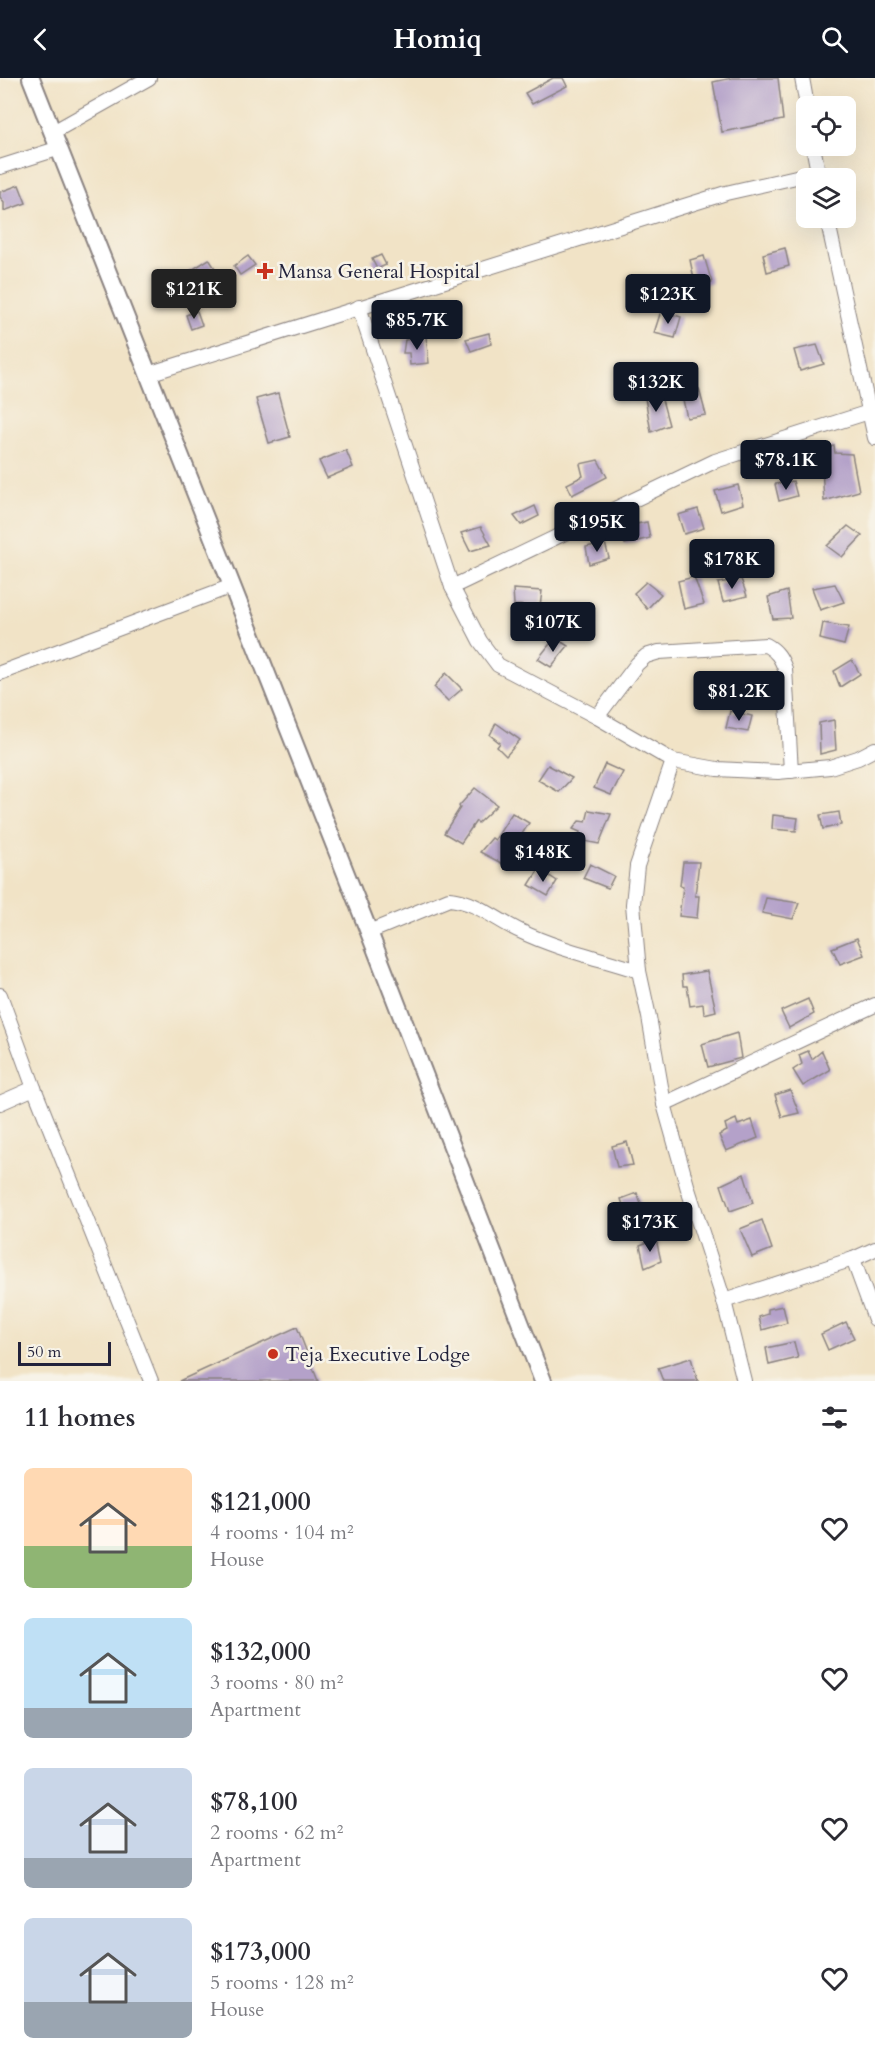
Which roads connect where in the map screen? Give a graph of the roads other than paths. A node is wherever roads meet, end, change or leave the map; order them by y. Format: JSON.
{"nodes":[{"id":1,"x":32,"y":78,"type":"edge"},
{"id":2,"x":149,"y":78,"type":"edge"},
{"id":3,"x":802,"y":78,"type":"edge"},
{"id":4,"x":805,"y":96,"type":"edge"},
{"id":5,"x":53,"y":132,"type":"junction"},
{"id":6,"x":60,"y":148,"type":"junction"},
{"id":7,"x":0,"y":167,"type":"edge"},
{"id":8,"x":796,"y":179,"type":"edge"},
{"id":9,"x":829,"y":228,"type":"edge"},
{"id":10,"x":359,"y":307,"type":"junction"},
{"id":11,"x":148,"y":375,"type":"junction"},
{"id":12,"x":869,"y":412,"type":"junction"},
{"id":13,"x":875,"y":438,"type":"edge"},
{"id":14,"x":232,"y":586,"type":"junction"},
{"id":15,"x":452,"y":586,"type":"junction"},
{"id":16,"x":0,"y":673,"type":"edge"},
{"id":17,"x":597,"y":717,"type":"junction"},
{"id":18,"x":875,"y":749,"type":"edge"},
{"id":19,"x":673,"y":761,"type":"junction"},
{"id":20,"x":791,"y":771,"type":"junction"},
{"id":21,"x":369,"y":932,"type":"junction"},
{"id":22,"x":639,"y":971,"type":"junction"},
{"id":23,"x":0,"y":995,"type":"edge"},
{"id":24,"x":875,"y":1005,"type":"edge"},
{"id":25,"x":34,"y":1088,"type":"junction"},
{"id":26,"x":0,"y":1103,"type":"edge"},
{"id":27,"x":664,"y":1104,"type":"junction"},
{"id":28,"x":875,"y":1249,"type":"edge"},
{"id":29,"x":854,"y":1259,"type":"junction"},
{"id":30,"x":724,"y":1301,"type":"junction"},
{"id":31,"x":875,"y":1319,"type":"edge"},
{"id":32,"x":151,"y":1381,"type":"edge"},
{"id":33,"x":543,"y":1381,"type":"edge"},
{"id":34,"x":744,"y":1381,"type":"edge"}],
"edges":[{"from":1,"to":5,"type":"main road"},
{"from":2,"to":5,"type":"street"},
{"from":3,"to":4,"type":"street"},
{"from":5,"to":6,"type":"main road"},
{"from":6,"to":7,"type":"street"},
{"from":6,"to":11,"type":"main road"},
{"from":8,"to":10,"type":"street"},
{"from":9,"to":12,"type":"street"},
{"from":10,"to":11,"type":"street"},
{"from":10,"to":15,"type":"street"},
{"from":11,"to":14,"type":"main road"},
{"from":12,"to":13,"type":"street"},
{"from":12,"to":15,"type":"street"},
{"from":14,"to":16,"type":"street"},
{"from":14,"to":21,"type":"main road"},
{"from":15,"to":17,"type":"street"},
{"from":17,"to":19,"type":"street"},
{"from":17,"to":20,"type":"street"},
{"from":18,"to":20,"type":"street"},
{"from":19,"to":20,"type":"street"},
{"from":19,"to":22,"type":"street"},
{"from":21,"to":22,"type":"street"},
{"from":21,"to":33,"type":"main road"},
{"from":22,"to":27,"type":"street"},
{"from":23,"to":25,"type":"street"},
{"from":24,"to":27,"type":"street"},
{"from":25,"to":26,"type":"street"},
{"from":25,"to":32,"type":"street"},
{"from":27,"to":30,"type":"street"},
{"from":28,"to":29,"type":"street"},
{"from":29,"to":30,"type":"street"},
{"from":29,"to":31,"type":"street"},
{"from":30,"to":34,"type":"street"}]}
